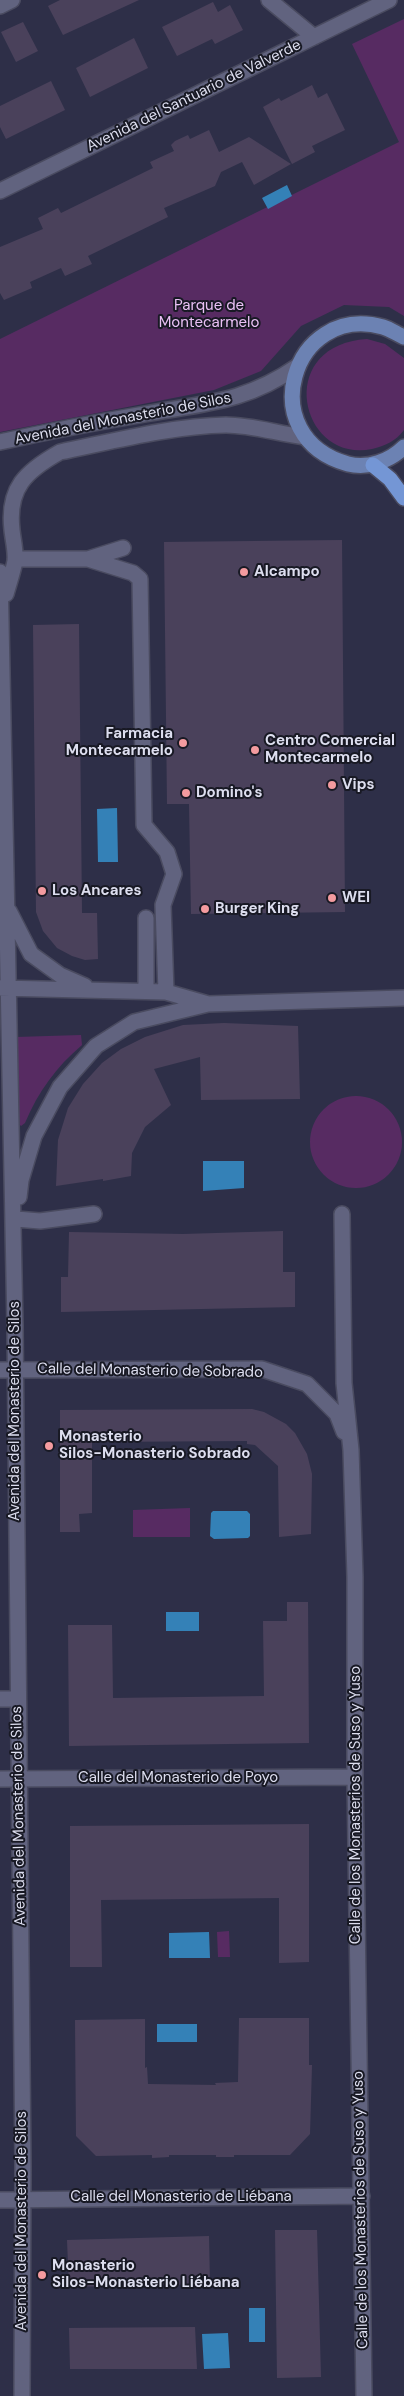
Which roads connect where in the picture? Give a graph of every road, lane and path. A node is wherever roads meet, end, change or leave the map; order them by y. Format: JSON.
{"nodes":[{"id":1,"x":12,"y":0,"type":"edge"},
{"id":2,"x":269,"y":0,"type":"edge"},
{"id":3,"x":388,"y":0,"type":"edge"},
{"id":4,"x":0,"y":6,"type":"edge"},
{"id":5,"x":314,"y":37,"type":"junction"},
{"id":6,"x":0,"y":191,"type":"edge"},
{"id":7,"x":403,"y":337,"type":"edge"},
{"id":8,"x":298,"y":366,"type":"junction"},
{"id":9,"x":305,"y":437,"type":"junction"},
{"id":10,"x":0,"y":442,"type":"edge"},
{"id":11,"x":404,"y":447,"type":"edge"},
{"id":12,"x":373,"y":465,"type":"junction"},
{"id":13,"x":404,"y":498,"type":"edge"},
{"id":14,"x":0,"y":506,"type":"edge"},
{"id":15,"x":11,"y":528,"type":"junction"},
{"id":16,"x":122,"y":548,"type":"dead end"},
{"id":17,"x":15,"y":559,"type":"junction"},
{"id":18,"x":88,"y":559,"type":"junction"},
{"id":19,"x":0,"y":572,"type":"edge"},
{"id":20,"x":2,"y":608,"type":"junction"},
{"id":21,"x":7,"y":908,"type":"junction"},
{"id":22,"x":146,"y":918,"type":"dead end"},
{"id":23,"x":4,"y":988,"type":"edge"},
{"id":24,"x":91,"y":989,"type":"junction"},
{"id":25,"x":146,"y":991,"type":"junction"},
{"id":26,"x":166,"y":992,"type":"junction"},
{"id":27,"x":404,"y":998,"type":"edge"},
{"id":28,"x":208,"y":1004,"type":"junction"},
{"id":29,"x":94,"y":1214,"type":"dead end"},
{"id":30,"x":342,"y":1214,"type":"dead end"},
{"id":31,"x":16,"y":1218,"type":"junction"},
{"id":32,"x":13,"y":1235,"type":"junction"},
{"id":33,"x":0,"y":1370,"type":"edge"},
{"id":34,"x":16,"y":1370,"type":"junction"},
{"id":35,"x":351,"y":1450,"type":"junction"},
{"id":36,"x":0,"y":1699,"type":"edge"},
{"id":37,"x":18,"y":1699,"type":"junction"},
{"id":38,"x":355,"y":1777,"type":"junction"},
{"id":39,"x":0,"y":1779,"type":"edge"},
{"id":40,"x":19,"y":1779,"type":"junction"},
{"id":41,"x":362,"y":2196,"type":"junction"},
{"id":42,"x":22,"y":2198,"type":"junction"},
{"id":43,"x":0,"y":2200,"type":"edge"},
{"id":44,"x":22,"y":2396,"type":"edge"},
{"id":45,"x":364,"y":2396,"type":"edge"}],
"edges":[{"from":1,"to":4,"type":"street"},
{"from":2,"to":5,"type":"street"},
{"from":3,"to":5,"type":"street","name":"Avenida del Santuario de Valverde"},
{"from":5,"to":6,"type":"street","name":"Avenida del Santuario de Valverde"},
{"from":7,"to":8,"type":"main road"},
{"from":8,"to":9,"type":"main road"},
{"from":8,"to":10,"type":"street","name":"Avenida del Monasterio de Silos"},
{"from":9,"to":12,"type":"main road"},
{"from":9,"to":15,"type":"street","name":"Avenida del Monasterio de Silos"},
{"from":11,"to":12,"type":"main road"},
{"from":12,"to":13,"type":"highway"},
{"from":14,"to":15,"type":"street"},
{"from":15,"to":17,"type":"street","name":"Avenida del Monasterio de Silos"},
{"from":16,"to":18,"type":"street"},
{"from":17,"to":18,"type":"street"},
{"from":17,"to":20,"type":"street","name":"Avenida del Monasterio de Silos"},
{"from":18,"to":26,"type":"street"},
{"from":19,"to":20,"type":"street","name":"Avenida del Monasterio de Silos"},
{"from":20,"to":21,"type":"street","name":"Avenida del Monasterio de Silos"},
{"from":21,"to":23,"type":"street","name":"Avenida del Monasterio de Silos"},
{"from":21,"to":24,"type":"street"},
{"from":22,"to":25,"type":"street"},
{"from":23,"to":24,"type":"street"},
{"from":23,"to":32,"type":"street","name":"Avenida del Monasterio de Silos"},
{"from":24,"to":25,"type":"street"},
{"from":25,"to":26,"type":"street"},
{"from":26,"to":28,"type":"street"},
{"from":27,"to":28,"type":"street"},
{"from":28,"to":31,"type":"street","name":"Avenida del Monasterio de Silos"},
{"from":29,"to":31,"type":"street"},
{"from":30,"to":35,"type":"street","name":"Calle de los Monasterios de Suso y Yuso"},
{"from":31,"to":32,"type":"street","name":"Avenida del Monasterio de Silos"},
{"from":32,"to":34,"type":"street","name":"Avenida del Monasterio de Silos"},
{"from":33,"to":34,"type":"street","name":"Calle del Monasterio de Sobrado"},
{"from":34,"to":35,"type":"street","name":"Calle del Monasterio de Sobrado"},
{"from":34,"to":37,"type":"street","name":"Avenida del Monasterio de Silos"},
{"from":35,"to":38,"type":"street","name":"Calle de los Monasterios de Suso y Yuso"},
{"from":36,"to":37,"type":"street"},
{"from":37,"to":40,"type":"street","name":"Avenida del Monasterio de Silos"},
{"from":38,"to":40,"type":"street","name":"Calle del Monasterio de Poyo"},
{"from":38,"to":41,"type":"street","name":"Calle de los Monasterios de Suso y Yuso"},
{"from":39,"to":40,"type":"street","name":"Calle del Monasterio de Poyo"},
{"from":40,"to":42,"type":"street","name":"Avenida del Monasterio de Silos"},
{"from":41,"to":42,"type":"street","name":"Calle del Monasterio de Liébana"},
{"from":41,"to":45,"type":"street","name":"Calle de los Monasterios de Suso y Yuso"},
{"from":42,"to":43,"type":"street","name":"Calle del Monasterio de Liébana"},
{"from":42,"to":44,"type":"street","name":"Avenida del Monasterio de Silos"}]}
